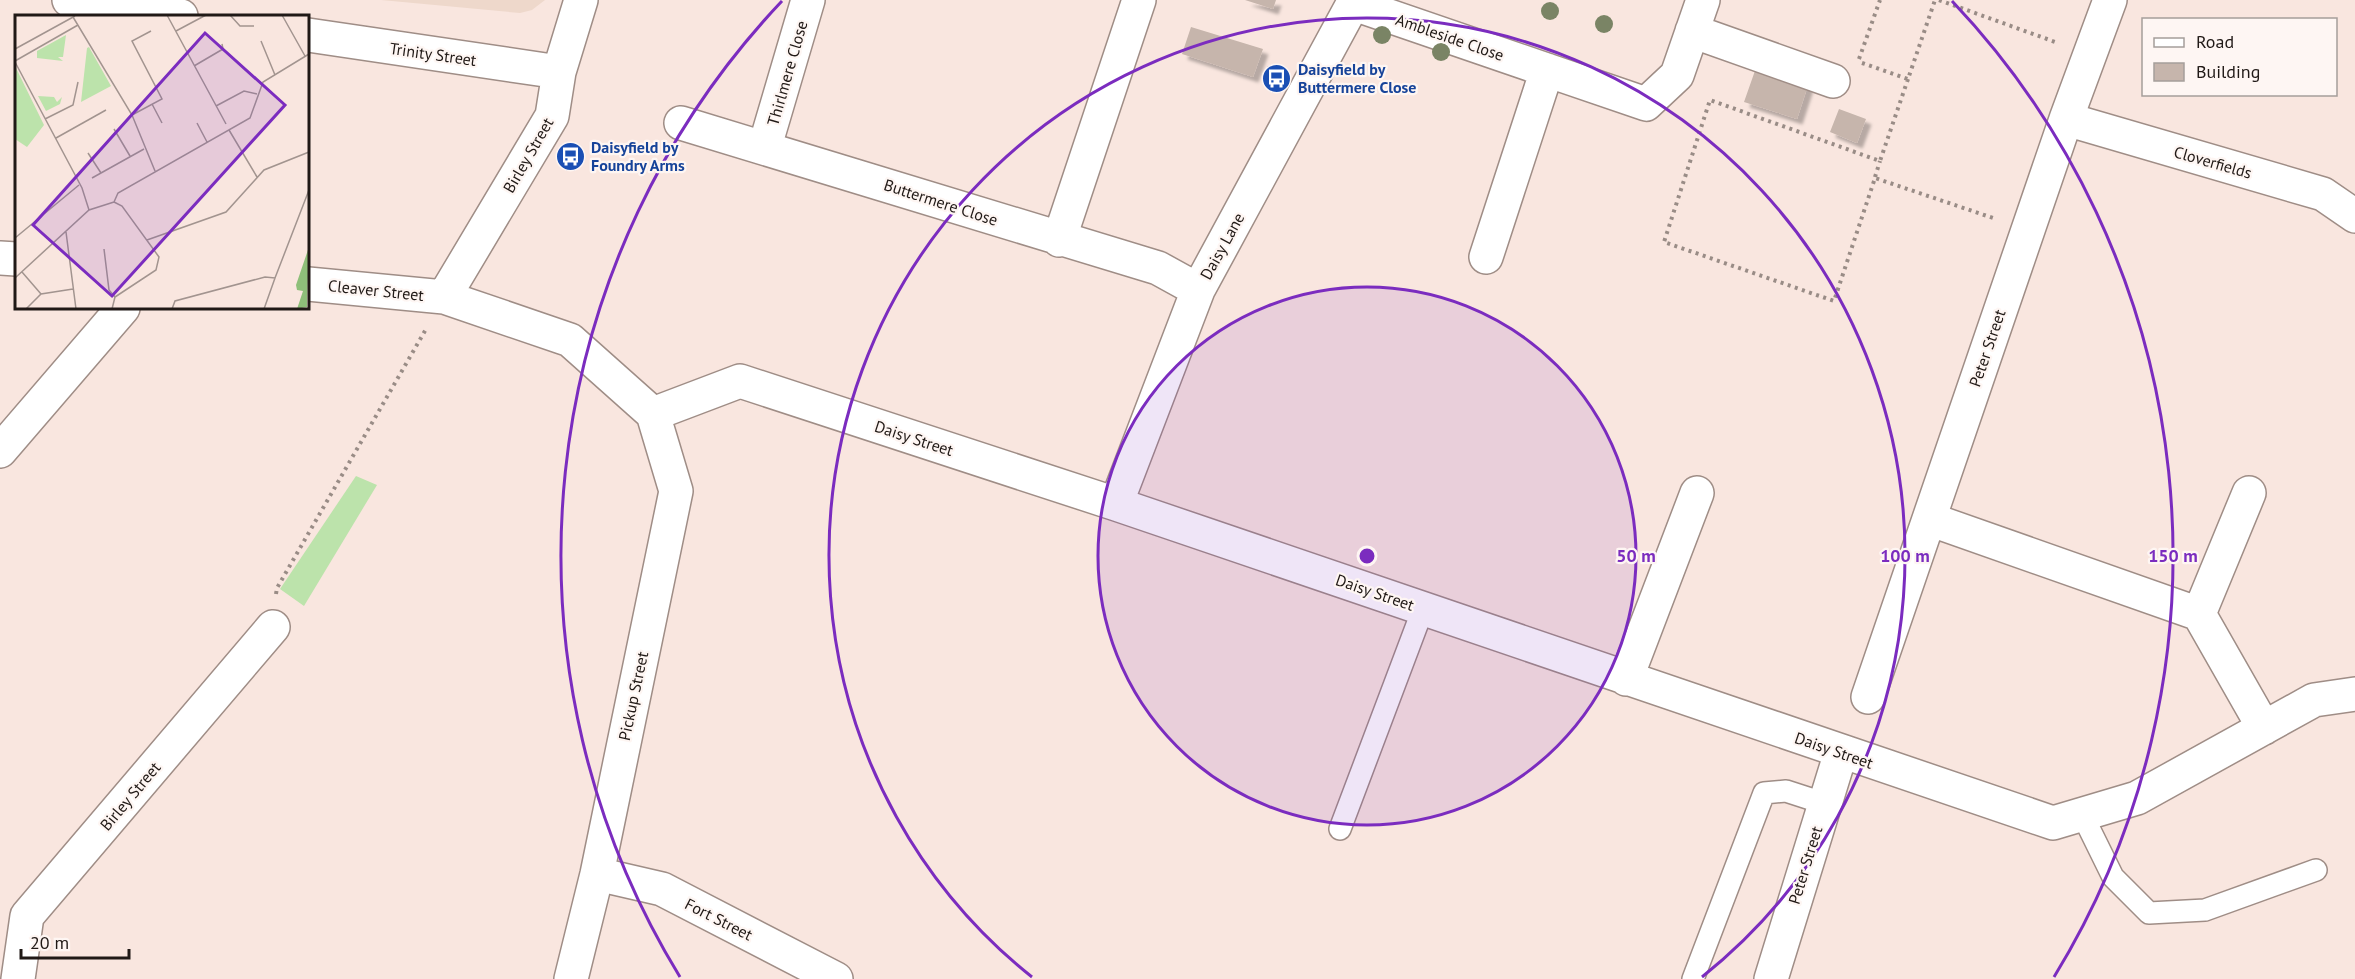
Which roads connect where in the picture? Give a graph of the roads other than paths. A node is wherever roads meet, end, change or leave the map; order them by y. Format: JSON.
{"nodes":[{"id":1,"x":69,"y":0,"type":"edge"},
{"id":2,"x":581,"y":0,"type":"edge"},
{"id":3,"x":808,"y":0,"type":"edge"},
{"id":4,"x":1139,"y":0,"type":"edge"},
{"id":5,"x":1702,"y":0,"type":"edge"},
{"id":6,"x":2110,"y":0,"type":"edge"},
{"id":7,"x":1355,"y":2,"type":"edge"},
{"id":8,"x":175,"y":15,"type":"edge"},
{"id":9,"x":1692,"y":31,"type":"junction"},
{"id":10,"x":309,"y":35,"type":"edge"},
{"id":11,"x":1547,"y":70,"type":"junction"},
{"id":12,"x":559,"y":72,"type":"junction"},
{"id":13,"x":1833,"y":81,"type":"dead end"},
{"id":14,"x":2066,"y":119,"type":"junction"},
{"id":15,"x":681,"y":123,"type":"dead end"},
{"id":16,"x":765,"y":146,"type":"junction"},
{"id":17,"x":2355,"y":216,"type":"edge"},
{"id":18,"x":1059,"y":240,"type":"junction"},
{"id":19,"x":1486,"y":257,"type":"dead end"},
{"id":20,"x":0,"y":258,"type":"edge"},
{"id":21,"x":15,"y":260,"type":"edge"},
{"id":22,"x":309,"y":284,"type":"edge"},
{"id":23,"x":1198,"y":290,"type":"junction"},
{"id":24,"x":444,"y":297,"type":"junction"},
{"id":25,"x":122,"y":309,"type":"edge"},
{"id":26,"x":652,"y":414,"type":"junction"},
{"id":27,"x":0,"y":451,"type":"edge"},
{"id":28,"x":1697,"y":493,"type":"dead end"},
{"id":29,"x":2248,"y":493,"type":"dead end"},
{"id":30,"x":1116,"y":504,"type":"junction"},
{"id":31,"x":1929,"y":519,"type":"junction"},
{"id":32,"x":1423,"y":609,"type":"junction"},
{"id":33,"x":2199,"y":614,"type":"junction"},
{"id":34,"x":273,"y":627,"type":"road end"},
{"id":35,"x":1626,"y":679,"type":"junction"},
{"id":36,"x":2355,"y":694,"type":"edge"},
{"id":37,"x":1868,"y":697,"type":"dead end"},
{"id":38,"x":2264,"y":728,"type":"junction"},
{"id":39,"x":1841,"y":752,"type":"junction"},
{"id":40,"x":1823,"y":804,"type":"junction"},
{"id":41,"x":2082,"y":814,"type":"junction"},
{"id":42,"x":1340,"y":829,"type":"dead end"},
{"id":43,"x":2316,"y":870,"type":"dead end"},
{"id":44,"x":597,"y":874,"type":"junction"},
{"id":45,"x":18,"y":979,"type":"edge"},
{"id":46,"x":571,"y":979,"type":"edge"},
{"id":47,"x":836,"y":979,"type":"edge"},
{"id":48,"x":1693,"y":979,"type":"edge"},
{"id":49,"x":1771,"y":979,"type":"edge"}],
"edges":[{"from":1,"to":8,"type":"street"},
{"from":2,"to":12,"type":"street","name":"Birley Street"},
{"from":3,"to":16,"type":"street","name":"Thirlmere Close"},
{"from":4,"to":18,"type":"street"},
{"from":5,"to":9,"type":"street","name":"Ambleside Close"},
{"from":6,"to":14,"type":"street","name":"Peter Street"},
{"from":7,"to":11,"type":"street","name":"Ambleside Close"},
{"from":7,"to":23,"type":"street","name":"Daisy Lane"},
{"from":9,"to":11,"type":"street","name":"Ambleside Close"},
{"from":9,"to":13,"type":"street"},
{"from":10,"to":12,"type":"street","name":"Trinity Street"},
{"from":11,"to":19,"type":"street"},
{"from":12,"to":24,"type":"street","name":"Birley Street"},
{"from":14,"to":17,"type":"street","name":"Cloverfields"},
{"from":14,"to":31,"type":"street","name":"Peter Street"},
{"from":15,"to":16,"type":"street","name":"Buttermere Close"},
{"from":16,"to":18,"type":"street","name":"Buttermere Close"},
{"from":18,"to":23,"type":"street","name":"Buttermere Close"},
{"from":20,"to":21,"type":"street"},
{"from":22,"to":24,"type":"street","name":"Cleaver Street"},
{"from":23,"to":30,"type":"street","name":"Daisy Lane"},
{"from":24,"to":26,"type":"street"},
{"from":25,"to":27,"type":"street"},
{"from":26,"to":30,"type":"street","name":"Daisy Street"},
{"from":26,"to":44,"type":"street","name":"Pickup Street"},
{"from":28,"to":35,"type":"street"},
{"from":29,"to":33,"type":"street"},
{"from":30,"to":32,"type":"street","name":"Daisy Street"},
{"from":31,"to":33,"type":"street"},
{"from":31,"to":37,"type":"street","name":"Peter Street"},
{"from":32,"to":35,"type":"street","name":"Daisy Street"},
{"from":32,"to":42,"type":"lane"},
{"from":33,"to":38,"type":"street"},
{"from":34,"to":45,"type":"street","name":"Birley Street"},
{"from":35,"to":39,"type":"street","name":"Daisy Street"},
{"from":36,"to":38,"type":"street","name":"Daisy Street"},
{"from":38,"to":41,"type":"street","name":"Daisy Street"},
{"from":39,"to":40,"type":"street","name":"Peter Street"},
{"from":39,"to":41,"type":"street","name":"Daisy Street"},
{"from":40,"to":48,"type":"lane"},
{"from":40,"to":49,"type":"street","name":"Peter Street"},
{"from":41,"to":43,"type":"lane"},
{"from":44,"to":46,"type":"street","name":"Pickup Street"},
{"from":44,"to":47,"type":"street","name":"Fort Street"}]}
